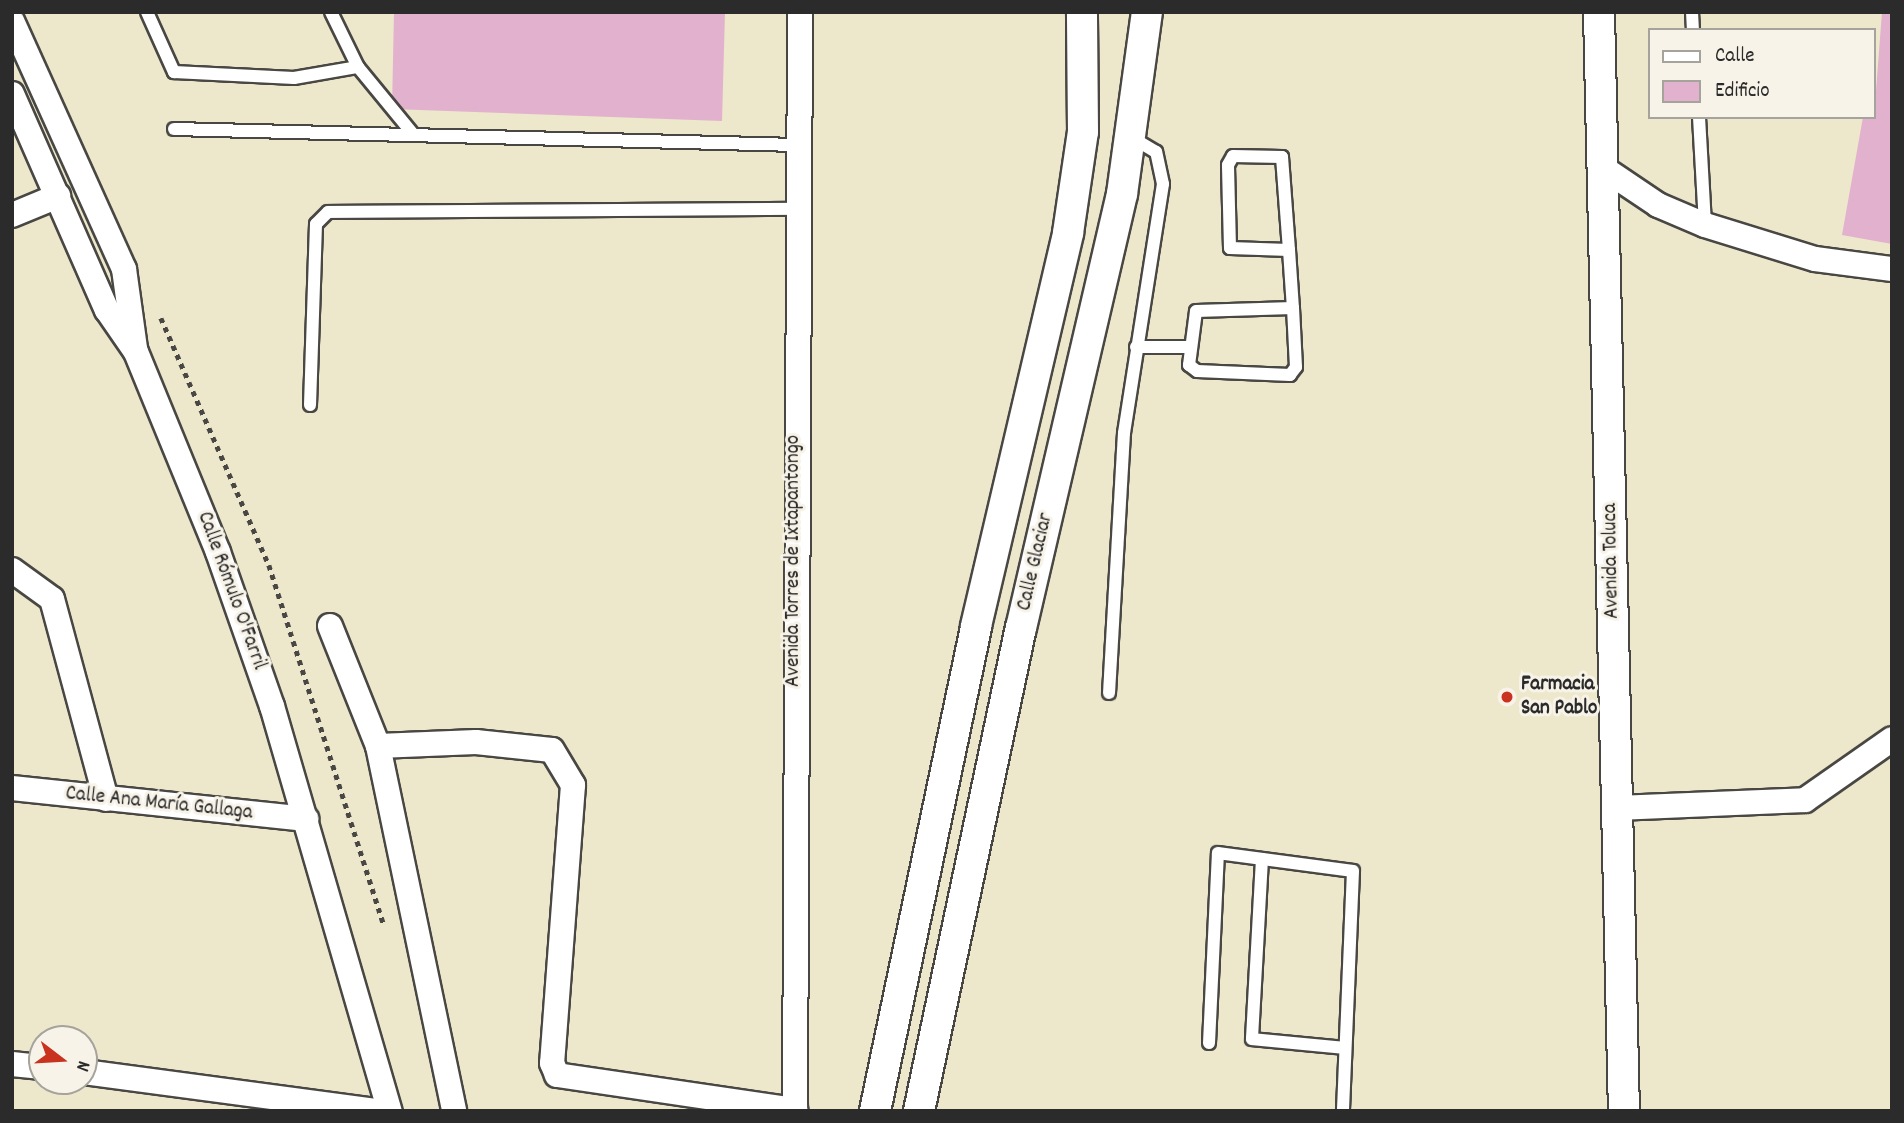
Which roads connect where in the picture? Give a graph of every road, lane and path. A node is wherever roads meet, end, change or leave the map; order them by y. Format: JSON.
{"nodes":[{"id":1,"x":147,"y":12,"type":"edge"},
{"id":2,"x":331,"y":12,"type":"edge"},
{"id":3,"x":800,"y":12,"type":"edge"},
{"id":4,"x":1082,"y":12,"type":"edge"},
{"id":5,"x":1147,"y":12,"type":"edge"},
{"id":6,"x":1599,"y":12,"type":"edge"},
{"id":7,"x":12,"y":21,"type":"edge"},
{"id":8,"x":358,"y":67,"type":"junction"},
{"id":9,"x":12,"y":94,"type":"edge"},
{"id":10,"x":1699,"y":119,"type":"edge"},
{"id":11,"x":174,"y":130,"type":"dead end"},
{"id":12,"x":413,"y":134,"type":"junction"},
{"id":13,"x":1133,"y":138,"type":"junction"},
{"id":14,"x":798,"y":145,"type":"junction"},
{"id":15,"x":1606,"y":170,"type":"junction"},
{"id":16,"x":58,"y":196,"type":"junction"},
{"id":17,"x":798,"y":209,"type":"junction"},
{"id":18,"x":12,"y":215,"type":"edge"},
{"id":19,"x":1705,"y":225,"type":"junction"},
{"id":20,"x":1068,"y":233,"type":"junction"},
{"id":21,"x":1110,"y":243,"type":"junction"},
{"id":22,"x":1289,"y":250,"type":"junction"},
{"id":23,"x":1892,"y":269,"type":"edge"},
{"id":24,"x":1293,"y":308,"type":"junction"},
{"id":25,"x":1136,"y":347,"type":"junction"},
{"id":26,"x":1189,"y":347,"type":"junction"},
{"id":27,"x":135,"y":352,"type":"junction"},
{"id":28,"x":310,"y":405,"type":"dead end"},
{"id":29,"x":12,"y":570,"type":"edge"},
{"id":30,"x":330,"y":625,"type":"dead end"},
{"id":31,"x":1109,"y":693,"type":"dead end"},
{"id":32,"x":378,"y":746,"type":"junction"},
{"id":33,"x":1886,"y":749,"type":"edge"},
{"id":34,"x":12,"y":788,"type":"edge"},
{"id":35,"x":106,"y":799,"type":"junction"},
{"id":36,"x":1617,"y":808,"type":"junction"},
{"id":37,"x":306,"y":819,"type":"junction"},
{"id":38,"x":1262,"y":859,"type":"junction"},
{"id":39,"x":1209,"y":1043,"type":"dead end"},
{"id":40,"x":1345,"y":1048,"type":"junction"},
{"id":41,"x":98,"y":1074,"type":"edge"},
{"id":42,"x":795,"y":1110,"type":"edge"},
{"id":43,"x":375,"y":1111,"type":"edge"},
{"id":44,"x":390,"y":1111,"type":"edge"},
{"id":45,"x":454,"y":1111,"type":"edge"},
{"id":46,"x":875,"y":1111,"type":"edge"},
{"id":47,"x":919,"y":1111,"type":"edge"},
{"id":48,"x":1343,"y":1111,"type":"edge"},
{"id":49,"x":1624,"y":1111,"type":"edge"}],
"edges":[{"from":1,"to":8,"type":"lane"},
{"from":2,"to":8,"type":"lane"},
{"from":3,"to":14,"type":"street","name":"Avenida Torres de Ixtapantongo"},
{"from":4,"to":20,"type":"street","name":"Calle Glaciar"},
{"from":5,"to":13,"type":"street","name":"Calle Glaciar"},
{"from":6,"to":15,"type":"street","name":"Avenida Toluca"},
{"from":7,"to":27,"type":"street"},
{"from":8,"to":12,"type":"lane"},
{"from":9,"to":16,"type":"street","name":"Calle Rómulo O'Farril"},
{"from":10,"to":19,"type":"lane"},
{"from":11,"to":12,"type":"lane"},
{"from":12,"to":14,"type":"lane"},
{"from":13,"to":21,"type":"street","name":"Calle Glaciar"},
{"from":13,"to":25,"type":"lane"},
{"from":14,"to":17,"type":"street","name":"Avenida Torres de Ixtapantongo"},
{"from":15,"to":19,"type":"street"},
{"from":15,"to":36,"type":"street","name":"Avenida Toluca"},
{"from":16,"to":18,"type":"street"},
{"from":16,"to":27,"type":"street","name":"Calle Rómulo O'Farril"},
{"from":17,"to":28,"type":"lane"},
{"from":17,"to":42,"type":"street","name":"Avenida Torres de Ixtapantongo"},
{"from":19,"to":23,"type":"street"},
{"from":20,"to":21,"type":"street"},
{"from":20,"to":46,"type":"street","name":"Calle Glaciar"},
{"from":21,"to":47,"type":"street","name":"Calle Glaciar"},
{"from":22,"to":22,"type":"lane"},
{"from":22,"to":24,"type":"lane"},
{"from":24,"to":26,"type":"lane"},
{"from":24,"to":26,"type":"lane"},
{"from":25,"to":26,"type":"lane"},
{"from":25,"to":31,"type":"lane"},
{"from":27,"to":37,"type":"street","name":"Calle Rómulo O'Farril"},
{"from":29,"to":35,"type":"street"},
{"from":30,"to":32,"type":"street"},
{"from":32,"to":42,"type":"street"},
{"from":32,"to":45,"type":"street"},
{"from":33,"to":36,"type":"street"},
{"from":34,"to":35,"type":"street","name":"Calle Ana María Gallaga"},
{"from":35,"to":37,"type":"street","name":"Calle Ana María Gallaga"},
{"from":36,"to":49,"type":"street","name":"Avenida Toluca"},
{"from":37,"to":44,"type":"street","name":"Calle Rómulo O'Farril"},
{"from":38,"to":39,"type":"lane"},
{"from":38,"to":40,"type":"lane"},
{"from":38,"to":40,"type":"lane"},
{"from":40,"to":48,"type":"lane"},
{"from":41,"to":43,"type":"street"}]}
